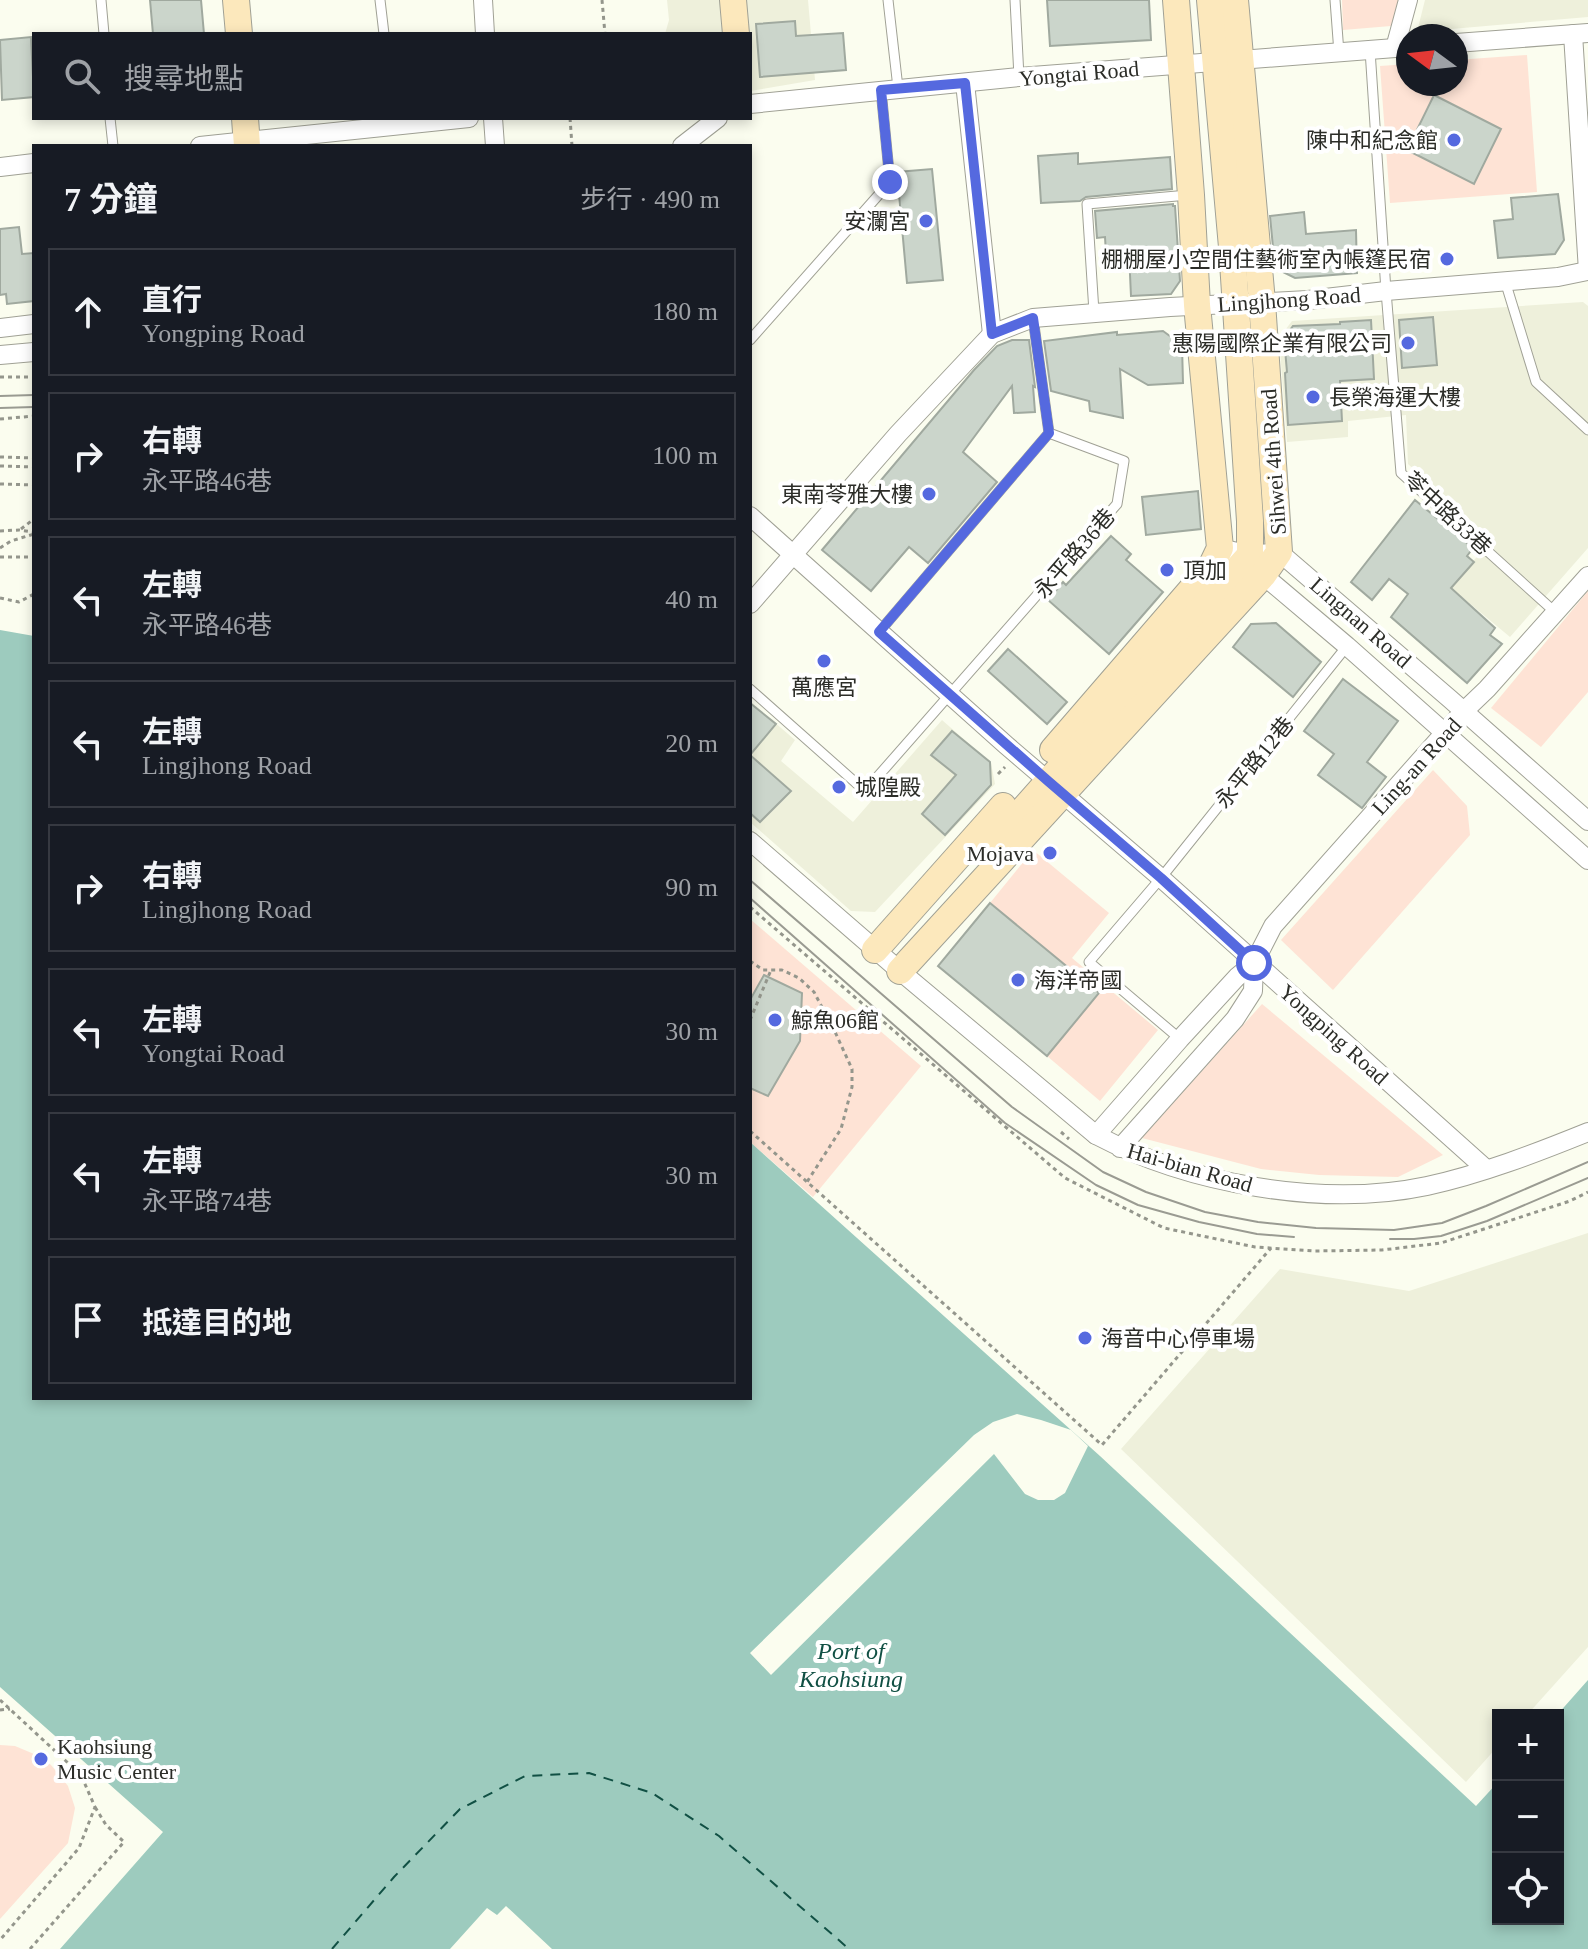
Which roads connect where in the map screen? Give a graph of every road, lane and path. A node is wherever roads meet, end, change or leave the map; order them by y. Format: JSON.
{"nodes":[{"id":1,"x":101,"y":0,"type":"edge"},
{"id":2,"x":236,"y":0,"type":"edge"},
{"id":3,"x":380,"y":0,"type":"edge"},
{"id":4,"x":483,"y":0,"type":"edge"},
{"id":5,"x":602,"y":0,"type":"edge"},
{"id":6,"x":733,"y":0,"type":"edge"},
{"id":7,"x":888,"y":0,"type":"edge"},
{"id":8,"x":1015,"y":0,"type":"edge"},
{"id":9,"x":1176,"y":0,"type":"edge"},
{"id":10,"x":1210,"y":0,"type":"edge"},
{"id":11,"x":1235,"y":0,"type":"edge"},
{"id":12,"x":1335,"y":0,"type":"edge"},
{"id":13,"x":1408,"y":0,"type":"edge"},
{"id":14,"x":1404,"y":24,"type":"edge"},
{"id":15,"x":104,"y":32,"type":"edge"},
{"id":16,"x":239,"y":32,"type":"edge"},
{"id":17,"x":384,"y":32,"type":"edge"},
{"id":18,"x":485,"y":32,"type":"edge"},
{"id":19,"x":605,"y":32,"type":"edge"},
{"id":20,"x":736,"y":32,"type":"edge"},
{"id":21,"x":1580,"y":33,"type":"edge"},
{"id":22,"x":1468,"y":42,"type":"edge"},
{"id":23,"x":1396,"y":48,"type":"edge"},
{"id":24,"x":1370,"y":50,"type":"junction"},
{"id":25,"x":1339,"y":53,"type":"junction"},
{"id":26,"x":1227,"y":62,"type":"junction"},
{"id":27,"x":1182,"y":64,"type":"junction"},
{"id":28,"x":1019,"y":77,"type":"junction"},
{"id":29,"x":965,"y":83,"type":"junction"},
{"id":30,"x":889,"y":89,"type":"junction"},
{"id":31,"x":752,"y":104,"type":"edge"},
{"id":32,"x":110,"y":120,"type":"edge"},
{"id":33,"x":431,"y":120,"type":"edge"},
{"id":34,"x":493,"y":120,"type":"edge"},
{"id":35,"x":570,"y":120,"type":"edge"},
{"id":36,"x":715,"y":120,"type":"edge"},
{"id":37,"x":393,"y":122,"type":"edge"},
{"id":38,"x":246,"y":135,"type":"edge"},
{"id":39,"x":113,"y":144,"type":"edge"},
{"id":40,"x":208,"y":144,"type":"edge"},
{"id":41,"x":495,"y":144,"type":"edge"},
{"id":42,"x":572,"y":144,"type":"edge"},
{"id":43,"x":685,"y":144,"type":"edge"},
{"id":44,"x":32,"y":163,"type":"edge"},
{"id":45,"x":0,"y":167,"type":"edge"},
{"id":46,"x":1191,"y":195,"type":"junction"},
{"id":47,"x":1588,"y":271,"type":"edge"},
{"id":48,"x":1505,"y":281,"type":"junction"},
{"id":49,"x":1386,"y":291,"type":"junction"},
{"id":50,"x":1249,"y":303,"type":"junction"},
{"id":51,"x":1197,"y":305,"type":"junction"},
{"id":52,"x":1094,"y":312,"type":"junction"},
{"id":53,"x":1033,"y":318,"type":"junction"},
{"id":54,"x":32,"y":324,"type":"edge"},
{"id":55,"x":0,"y":328,"type":"edge"},
{"id":56,"x":992,"y":334,"type":"junction"},
{"id":57,"x":752,"y":338,"type":"edge"},
{"id":58,"x":32,"y":352,"type":"edge"},
{"id":59,"x":0,"y":355,"type":"edge"},
{"id":60,"x":0,"y":377,"type":"edge"},
{"id":61,"x":32,"y":377,"type":"edge"},
{"id":62,"x":32,"y":416,"type":"edge"},
{"id":63,"x":0,"y":419,"type":"edge"},
{"id":64,"x":1588,"y":430,"type":"edge"},
{"id":65,"x":1049,"y":433,"type":"junction"},
{"id":66,"x":0,"y":457,"type":"edge"},
{"id":67,"x":32,"y":458,"type":"edge"},
{"id":68,"x":0,"y":466,"type":"edge"},
{"id":69,"x":32,"y":467,"type":"edge"},
{"id":70,"x":0,"y":484,"type":"edge"},
{"id":71,"x":32,"y":485,"type":"edge"},
{"id":72,"x":752,"y":518,"type":"edge"},
{"id":73,"x":32,"y":520,"type":"edge"},
{"id":74,"x":19,"y":530,"type":"junction"},
{"id":75,"x":0,"y":531,"type":"edge"},
{"id":76,"x":32,"y":533,"type":"edge"},
{"id":77,"x":32,"y":534,"type":"edge"},
{"id":78,"x":0,"y":548,"type":"edge"},
{"id":79,"x":1220,"y":548,"type":"junction"},
{"id":80,"x":1279,"y":552,"type":"junction"},
{"id":81,"x":792,"y":554,"type":"junction"},
{"id":82,"x":0,"y":557,"type":"edge"},
{"id":83,"x":32,"y":557,"type":"edge"},
{"id":84,"x":1256,"y":565,"type":"junction"},
{"id":85,"x":1588,"y":576,"type":"edge"},
{"id":86,"x":32,"y":595,"type":"edge"},
{"id":87,"x":0,"y":598,"type":"edge"},
{"id":88,"x":752,"y":602,"type":"edge"},
{"id":89,"x":1556,"y":613,"type":"junction"},
{"id":90,"x":879,"y":632,"type":"junction"},
{"id":91,"x":1347,"y":646,"type":"junction"},
{"id":92,"x":752,"y":691,"type":"edge"},
{"id":93,"x":950,"y":696,"type":"junction"},
{"id":94,"x":1464,"y":711,"type":"junction"},
{"id":95,"x":1445,"y":733,"type":"junction"},
{"id":96,"x":1048,"y":782,"type":"junction"},
{"id":97,"x":1588,"y":821,"type":"edge"},
{"id":98,"x":752,"y":843,"type":"edge"},
{"id":99,"x":1588,"y":860,"type":"edge"},
{"id":100,"x":1161,"y":878,"type":"junction"},
{"id":101,"x":888,"y":961,"type":"junction"},
{"id":102,"x":752,"y":962,"type":"edge"},
{"id":103,"x":1254,"y":963,"type":"junction"},
{"id":104,"x":771,"y":970,"type":"junction"},
{"id":105,"x":752,"y":1015,"type":"edge"},
{"id":106,"x":1180,"y":1039,"type":"junction"},
{"id":107,"x":1588,"y":1132,"type":"edge"},
{"id":108,"x":752,"y":1133,"type":"edge"},
{"id":109,"x":1096,"y":1135,"type":"junction"},
{"id":110,"x":1120,"y":1148,"type":"junction"},
{"id":111,"x":1486,"y":1169,"type":"junction"},
{"id":112,"x":807,"y":1182,"type":"junction"},
{"id":113,"x":1271,"y":1248,"type":"dead end"},
{"id":114,"x":0,"y":1700,"type":"edge"},
{"id":115,"x":10,"y":1709,"type":"junction"},
{"id":116,"x":0,"y":1710,"type":"edge"},
{"id":117,"x":95,"y":1807,"type":"junction"},
{"id":118,"x":0,"y":1940,"type":"edge"},
{"id":119,"x":30,"y":1949,"type":"edge"}],
"edges":[{"from":1,"to":15,"type":"lane"},
{"from":2,"to":16,"type":"street"},
{"from":3,"to":17,"type":"lane"},
{"from":4,"to":18,"type":"street"},
{"from":5,"to":19,"type":"path"},
{"from":6,"to":20,"type":"street"},
{"from":7,"to":30,"type":"lane"},
{"from":8,"to":28,"type":"lane"},
{"from":9,"to":27,"type":"street"},
{"from":10,"to":26,"type":"street","name":"Sihwei 4th Road"},
{"from":11,"to":26,"type":"street","name":"Sihwei 4th Road"},
{"from":12,"to":25,"type":"lane"},
{"from":13,"to":14,"type":"street"},
{"from":21,"to":22,"type":"street"},
{"from":21,"to":47,"type":"street"},
{"from":23,"to":24,"type":"street","name":"Yongtai Road"},
{"from":24,"to":25,"type":"street","name":"Yongtai Road"},
{"from":24,"to":49,"type":"lane","name":"苓中路33巷"},
{"from":25,"to":26,"type":"street","name":"Yongtai Road"},
{"from":26,"to":27,"type":"street","name":"Yongtai Road"},
{"from":26,"to":50,"type":"street","name":"Sihwei 4th Road"},
{"from":27,"to":28,"type":"street","name":"Yongtai Road"},
{"from":27,"to":46,"type":"street"},
{"from":28,"to":29,"type":"street","name":"Yongtai Road"},
{"from":29,"to":30,"type":"street","name":"Yongtai Road"},
{"from":29,"to":56,"type":"street"},
{"from":30,"to":31,"type":"street","name":"Yongtai Road"},
{"from":30,"to":57,"type":"lane"},
{"from":32,"to":39,"type":"lane"},
{"from":33,"to":37,"type":"street"},
{"from":34,"to":41,"type":"street"},
{"from":35,"to":42,"type":"path"},
{"from":36,"to":43,"type":"street"},
{"from":37,"to":38,"type":"street"},
{"from":38,"to":40,"type":"street"},
{"from":44,"to":45,"type":"street"},
{"from":46,"to":51,"type":"street"},
{"from":46,"to":52,"type":"lane"},
{"from":47,"to":48,"type":"street","name":"Lingjhong Road"},
{"from":48,"to":49,"type":"street","name":"Lingjhong Road"},
{"from":48,"to":64,"type":"lane"},
{"from":49,"to":50,"type":"street","name":"Lingjhong Road"},
{"from":49,"to":89,"type":"lane","name":"苓中路33巷"},
{"from":50,"to":51,"type":"street","name":"Lingjhong Road"},
{"from":50,"to":80,"type":"street","name":"Sihwei 4th Road"},
{"from":50,"to":84,"type":"street","name":"Sihwei 4th Road"},
{"from":51,"to":52,"type":"street","name":"Lingjhong Road"},
{"from":51,"to":79,"type":"street"},
{"from":52,"to":53,"type":"street","name":"Lingjhong Road"},
{"from":53,"to":56,"type":"street","name":"Lingjhong Road"},
{"from":53,"to":65,"type":"lane"},
{"from":54,"to":55,"type":"street"},
{"from":56,"to":81,"type":"street","name":"Lingjhong Road"},
{"from":58,"to":59,"type":"street"},
{"from":60,"to":61,"type":"path"},
{"from":62,"to":63,"type":"path"},
{"from":65,"to":90,"type":"lane"},
{"from":65,"to":93,"type":"lane","name":"永平路36巷"},
{"from":66,"to":67,"type":"path"},
{"from":68,"to":69,"type":"path"},
{"from":70,"to":71,"type":"path"},
{"from":72,"to":81,"type":"street","name":"Yongping Road"},
{"from":73,"to":74,"type":"path"},
{"from":74,"to":75,"type":"path"},
{"from":74,"to":76,"type":"path"},
{"from":77,"to":78,"type":"path"},
{"from":79,"to":84,"type":"street","name":"Lingnan Road"},
{"from":79,"to":96,"type":"street","name":"Sihwei 4th Road"},
{"from":80,"to":84,"type":"street","name":"Sihwei 4th Road"},
{"from":80,"to":94,"type":"street","name":"Lingnan Road"},
{"from":81,"to":88,"type":"street","name":"Lingjhong Road"},
{"from":81,"to":90,"type":"street","name":"Yongping Road"},
{"from":82,"to":83,"type":"path"},
{"from":84,"to":91,"type":"street","name":"Lingnan Road"},
{"from":84,"to":96,"type":"street","name":"Sihwei 4th Road"},
{"from":85,"to":89,"type":"street","name":"Ling-an Road"},
{"from":86,"to":87,"type":"path"},
{"from":89,"to":94,"type":"street","name":"Ling-an Road"},
{"from":90,"to":93,"type":"street","name":"Yongping Road"},
{"from":91,"to":95,"type":"street","name":"Lingnan Road"},
{"from":91,"to":100,"type":"lane","name":"永平路12巷"},
{"from":92,"to":93,"type":"lane"},
{"from":93,"to":96,"type":"street","name":"Yongping Road"},
{"from":94,"to":95,"type":"street","name":"Ling-an Road"},
{"from":94,"to":97,"type":"street","name":"Lingnan Road"},
{"from":95,"to":99,"type":"street","name":"Lingnan Road"},
{"from":95,"to":103,"type":"street","name":"Ling-an Road"},
{"from":96,"to":100,"type":"street","name":"Yongping Road"},
{"from":96,"to":101,"type":"street","name":"Sihwei 4th Road"},
{"from":96,"to":101,"type":"street","name":"Sihwei 4th Road"},
{"from":98,"to":101,"type":"street","name":"Hai-bian Road"},
{"from":100,"to":103,"type":"street","name":"Yongping Road"},
{"from":100,"to":106,"type":"lane","name":"永平路12巷"},
{"from":101,"to":109,"type":"street","name":"Hai-bian Road"},
{"from":102,"to":104,"type":"path"},
{"from":103,"to":106,"type":"street","name":"Ling-an Road"},
{"from":103,"to":110,"type":"street","name":"Ling-an Road"},
{"from":103,"to":111,"type":"street","name":"Yongping Road"},
{"from":104,"to":105,"type":"path"},
{"from":104,"to":112,"type":"path"},
{"from":106,"to":109,"type":"street","name":"Ling-an Road"},
{"from":107,"to":111,"type":"street","name":"Hai-bian Road"},
{"from":108,"to":112,"type":"path"},
{"from":109,"to":110,"type":"street","name":"Hai-bian Road"},
{"from":110,"to":111,"type":"street","name":"Hai-bian Road"},
{"from":112,"to":113,"type":"path"},
{"from":114,"to":115,"type":"path"},
{"from":115,"to":116,"type":"path"},
{"from":115,"to":117,"type":"path"},
{"from":117,"to":118,"type":"path"},
{"from":117,"to":119,"type":"path"}]}
